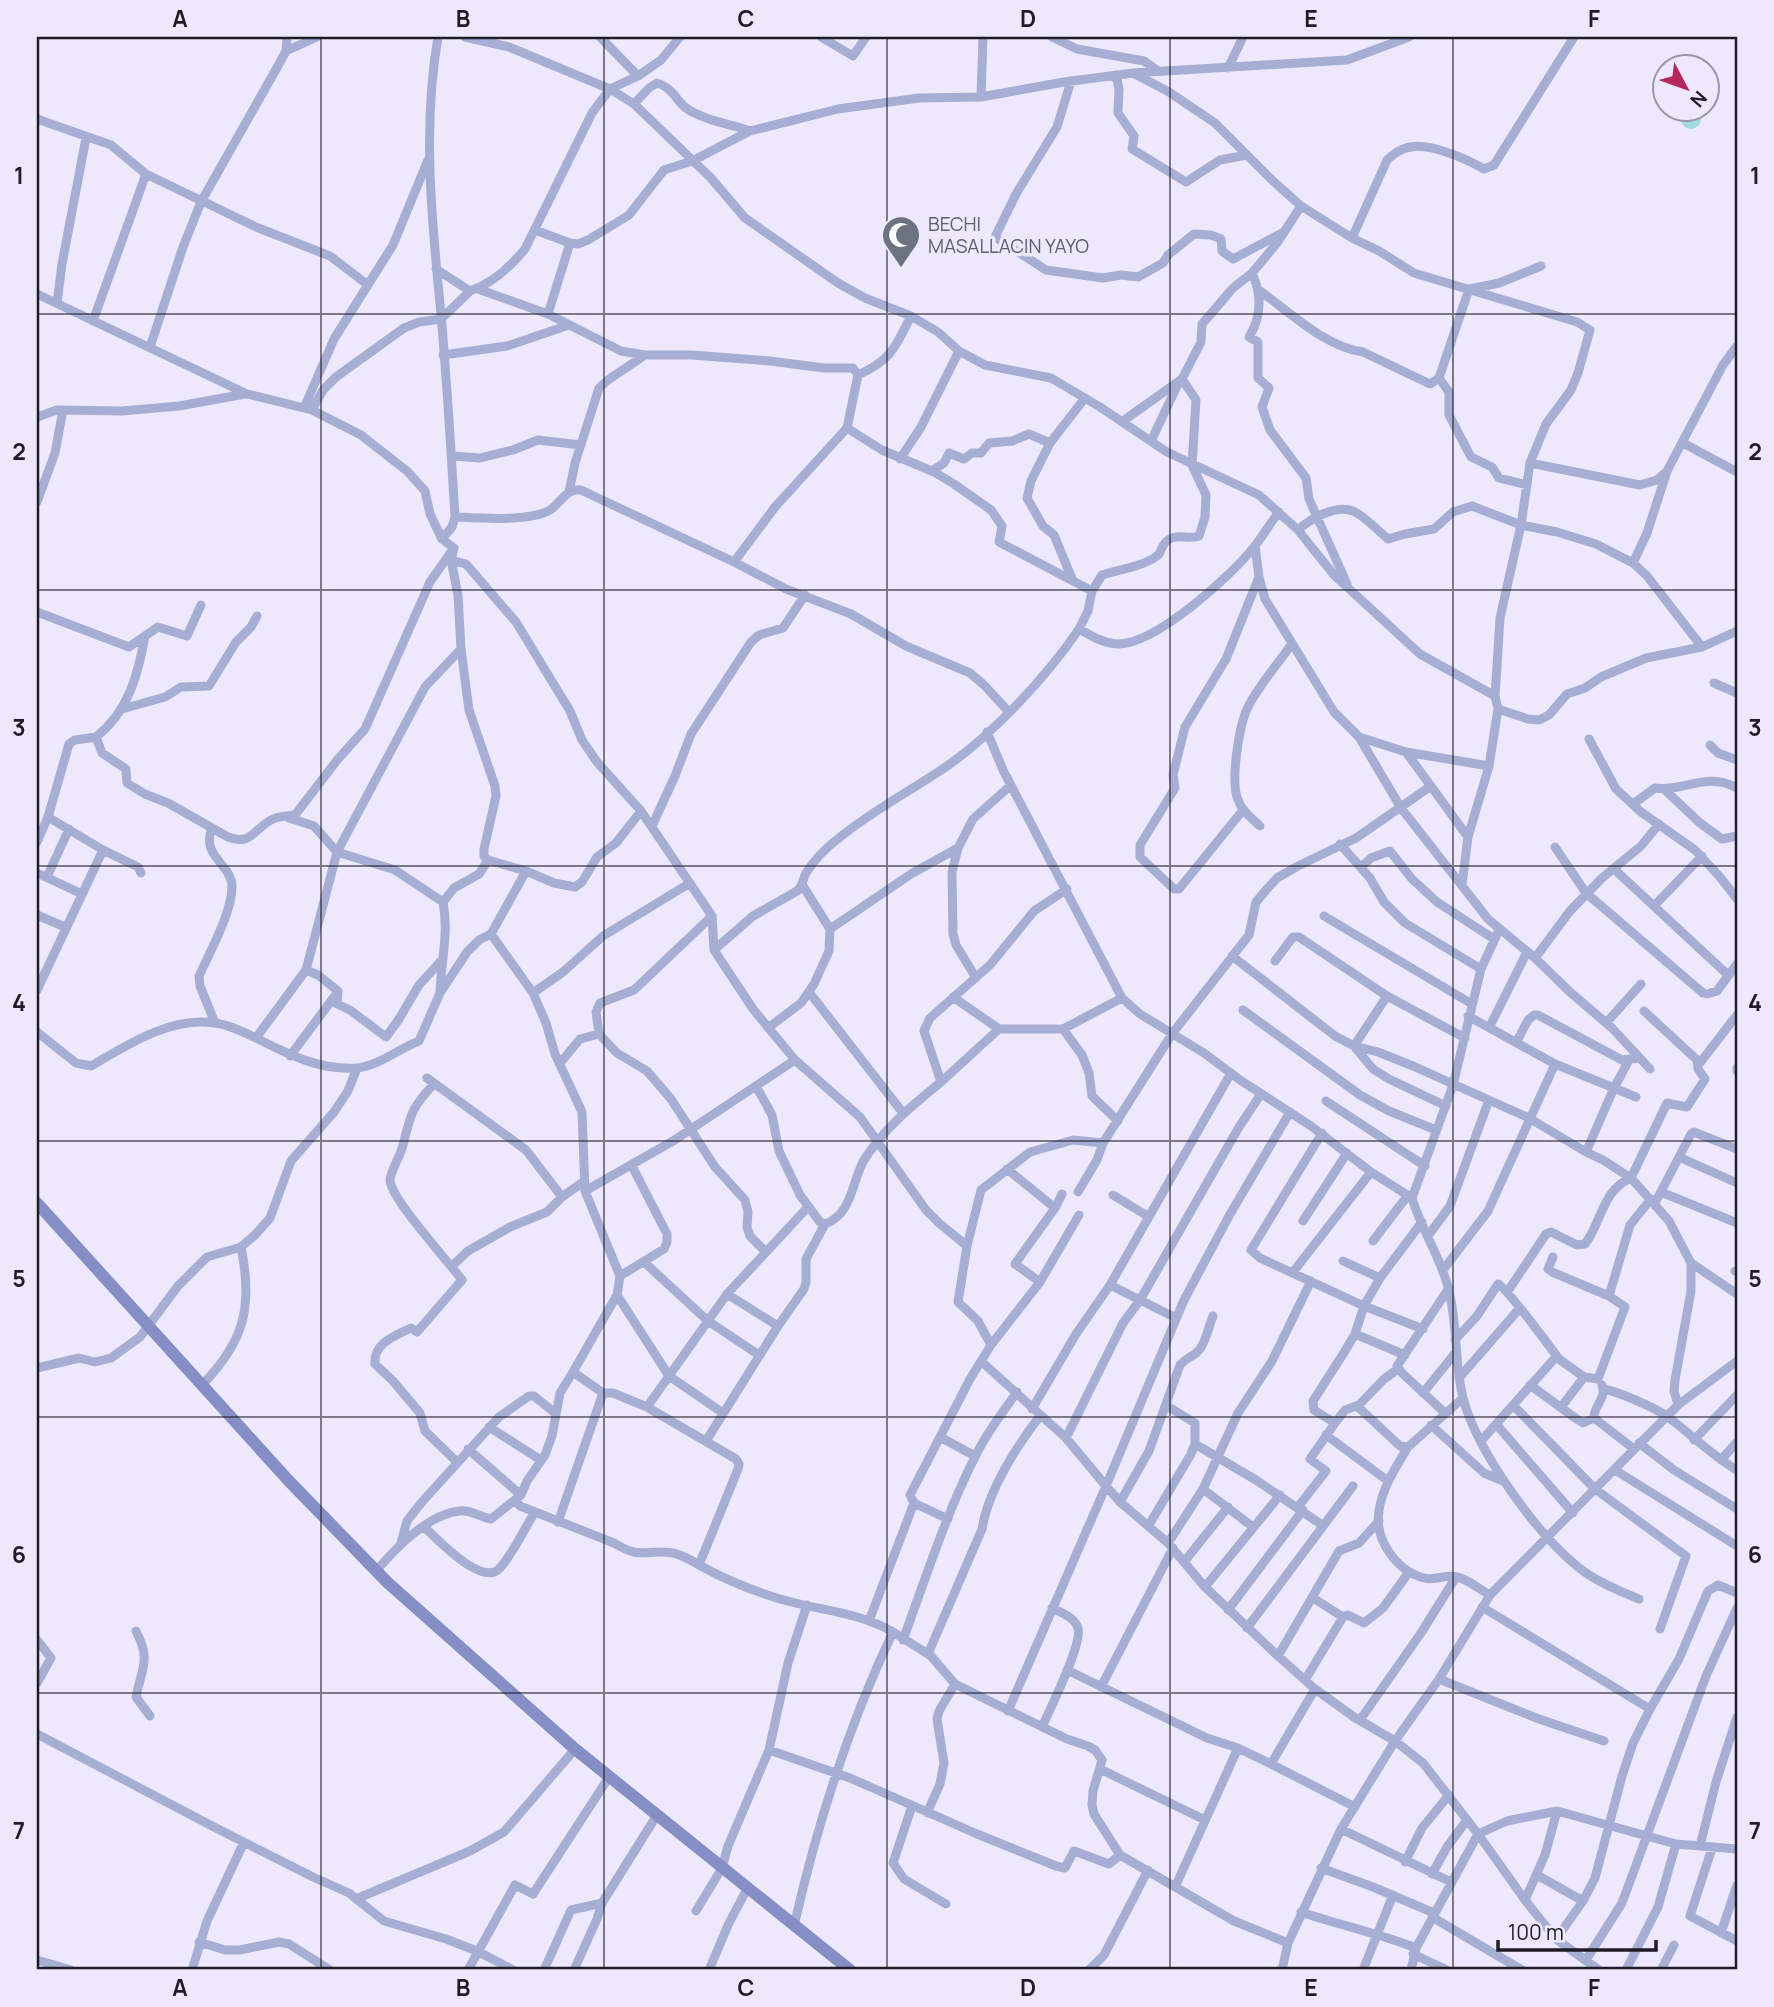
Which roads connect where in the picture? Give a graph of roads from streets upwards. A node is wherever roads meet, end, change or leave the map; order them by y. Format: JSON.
{"nodes":[{"id":1,"x":288,"y":37,"type":"edge"},
{"id":2,"x":317,"y":37,"type":"edge"},
{"id":3,"x":438,"y":37,"type":"edge"},
{"id":4,"x":465,"y":37,"type":"edge"},
{"id":5,"x":600,"y":37,"type":"edge"},
{"id":6,"x":680,"y":37,"type":"edge"},
{"id":7,"x":821,"y":37,"type":"edge"},
{"id":8,"x":866,"y":37,"type":"edge"},
{"id":9,"x":983,"y":37,"type":"edge"},
{"id":10,"x":1052,"y":37,"type":"edge"},
{"id":11,"x":1243,"y":37,"type":"edge"},
{"id":12,"x":1409,"y":37,"type":"edge"},
{"id":13,"x":1574,"y":37,"type":"edge"},
{"id":14,"x":286,"y":51,"type":"junction"},
{"id":15,"x":1228,"y":68,"type":"junction"},
{"id":16,"x":1158,"y":71,"type":"junction"},
{"id":17,"x":1133,"y":73,"type":"junction"},
{"id":18,"x":1116,"y":75,"type":"junction"},
{"id":19,"x":638,"y":76,"type":"junction"},
{"id":20,"x":1070,"y":81,"type":"junction"},
{"id":21,"x":610,"y":89,"type":"junction"},
{"id":22,"x":981,"y":97,"type":"junction"},
{"id":23,"x":634,"y":104,"type":"junction"},
{"id":24,"x":37,"y":119,"type":"edge"},
{"id":25,"x":750,"y":131,"type":"junction"},
{"id":26,"x":86,"y":138,"type":"junction"},
{"id":27,"x":1247,"y":155,"type":"junction"},
{"id":28,"x":430,"y":157,"type":"junction"},
{"id":29,"x":692,"y":161,"type":"junction"},
{"id":30,"x":146,"y":174,"type":"junction"},
{"id":31,"x":201,"y":202,"type":"junction"},
{"id":32,"x":1301,"y":206,"type":"junction"},
{"id":33,"x":535,"y":230,"type":"junction"},
{"id":34,"x":1285,"y":231,"type":"junction"},
{"id":35,"x":1352,"y":238,"type":"junction"},
{"id":36,"x":570,"y":243,"type":"junction"},
{"id":37,"x":1541,"y":266,"type":"dead end"},
{"id":38,"x":436,"y":270,"type":"junction"},
{"id":39,"x":1252,"y":273,"type":"junction"},
{"id":40,"x":368,"y":285,"type":"junction"},
{"id":41,"x":1469,"y":289,"type":"junction"},
{"id":42,"x":474,"y":290,"type":"junction"},
{"id":43,"x":1260,"y":291,"type":"junction"},
{"id":44,"x":37,"y":294,"type":"edge"},
{"id":45,"x":57,"y":303,"type":"junction"},
{"id":46,"x":548,"y":314,"type":"junction"},
{"id":47,"x":911,"y":316,"type":"junction"},
{"id":48,"x":441,"y":319,"type":"junction"},
{"id":49,"x":93,"y":321,"type":"junction"},
{"id":50,"x":569,"y":325,"type":"junction"},
{"id":51,"x":1737,"y":346,"type":"edge"},
{"id":52,"x":150,"y":347,"type":"junction"},
{"id":53,"x":959,"y":351,"type":"junction"},
{"id":54,"x":443,"y":355,"type":"junction"},
{"id":55,"x":645,"y":355,"type":"junction"},
{"id":56,"x":858,"y":375,"type":"junction"},
{"id":57,"x":1439,"y":378,"type":"junction"},
{"id":58,"x":1181,"y":380,"type":"junction"},
{"id":59,"x":247,"y":394,"type":"junction"},
{"id":60,"x":1086,"y":398,"type":"junction"},
{"id":61,"x":308,"y":409,"type":"junction"},
{"id":62,"x":63,"y":410,"type":"junction"},
{"id":63,"x":37,"y":417,"type":"edge"},
{"id":64,"x":1123,"y":421,"type":"junction"},
{"id":65,"x":847,"y":428,"type":"junction"},
{"id":66,"x":1151,"y":441,"type":"junction"},
{"id":67,"x":1050,"y":443,"type":"junction"},
{"id":68,"x":1683,"y":443,"type":"junction"},
{"id":69,"x":581,"y":445,"type":"junction"},
{"id":70,"x":452,"y":456,"type":"junction"},
{"id":71,"x":900,"y":459,"type":"junction"},
{"id":72,"x":1530,"y":463,"type":"junction"},
{"id":73,"x":1192,"y":465,"type":"junction"},
{"id":74,"x":932,"y":471,"type":"junction"},
{"id":75,"x":1667,"y":471,"type":"junction"},
{"id":76,"x":1737,"y":472,"type":"edge"},
{"id":77,"x":1527,"y":485,"type":"junction"},
{"id":78,"x":569,"y":492,"type":"junction"},
{"id":79,"x":37,"y":502,"type":"edge"},
{"id":80,"x":1279,"y":512,"type":"junction"},
{"id":81,"x":1317,"y":516,"type":"junction"},
{"id":82,"x":455,"y":517,"type":"junction"},
{"id":83,"x":1521,"y":524,"type":"junction"},
{"id":84,"x":1298,"y":530,"type":"junction"},
{"id":85,"x":442,"y":539,"type":"junction"},
{"id":86,"x":1255,"y":546,"type":"junction"},
{"id":87,"x":454,"y":548,"type":"junction"},
{"id":88,"x":451,"y":560,"type":"junction"},
{"id":89,"x":734,"y":562,"type":"junction"},
{"id":90,"x":1633,"y":562,"type":"junction"},
{"id":91,"x":1259,"y":577,"type":"junction"},
{"id":92,"x":1073,"y":581,"type":"junction"},
{"id":93,"x":1348,"y":586,"type":"junction"},
{"id":94,"x":1092,"y":591,"type":"junction"},
{"id":95,"x":805,"y":595,"type":"junction"},
{"id":96,"x":201,"y":604,"type":"dead end"},
{"id":97,"x":37,"y":612,"type":"edge"},
{"id":98,"x":257,"y":616,"type":"dead end"},
{"id":99,"x":1079,"y":629,"type":"junction"},
{"id":100,"x":1737,"y":631,"type":"edge"},
{"id":101,"x":145,"y":636,"type":"junction"},
{"id":102,"x":1291,"y":645,"type":"junction"},
{"id":103,"x":1702,"y":648,"type":"junction"},
{"id":104,"x":461,"y":649,"type":"junction"},
{"id":105,"x":1714,"y":683,"type":"dead end"},
{"id":106,"x":1737,"y":693,"type":"edge"},
{"id":107,"x":1495,"y":696,"type":"junction"},
{"id":108,"x":122,"y":709,"type":"junction"},
{"id":109,"x":1498,"y":709,"type":"junction"},
{"id":110,"x":1009,"y":712,"type":"junction"},
{"id":111,"x":987,"y":732,"type":"junction"},
{"id":112,"x":96,"y":737,"type":"junction"},
{"id":113,"x":1359,"y":737,"type":"junction"},
{"id":114,"x":1589,"y":740,"type":"dead end"},
{"id":115,"x":1710,"y":745,"type":"dead end"},
{"id":116,"x":1406,"y":752,"type":"junction"},
{"id":117,"x":1737,"y":760,"type":"edge"},
{"id":118,"x":1489,"y":766,"type":"junction"},
{"id":119,"x":1010,"y":785,"type":"junction"},
{"id":120,"x":1431,"y":786,"type":"junction"},
{"id":121,"x":1737,"y":788,"type":"edge"},
{"id":122,"x":1664,"y":789,"type":"junction"},
{"id":123,"x":1633,"y":804,"type":"junction"},
{"id":124,"x":1401,"y":808,"type":"junction"},
{"id":125,"x":1243,"y":810,"type":"junction"},
{"id":126,"x":641,"y":811,"type":"junction"},
{"id":127,"x":48,"y":817,"type":"junction"},
{"id":128,"x":273,"y":819,"type":"junction"},
{"id":129,"x":1658,"y":824,"type":"junction"},
{"id":130,"x":652,"y":826,"type":"junction"},
{"id":131,"x":1260,"y":826,"type":"dead end"},
{"id":132,"x":212,"y":828,"type":"junction"},
{"id":133,"x":69,"y":830,"type":"junction"},
{"id":134,"x":1737,"y":836,"type":"edge"},
{"id":135,"x":1468,"y":837,"type":"junction"},
{"id":136,"x":37,"y":842,"type":"edge"},
{"id":137,"x":1340,"y":844,"type":"junction"},
{"id":138,"x":1555,"y":847,"type":"dead end"},
{"id":139,"x":958,"y":848,"type":"junction"},
{"id":140,"x":103,"y":850,"type":"junction"},
{"id":141,"x":337,"y":852,"type":"junction"},
{"id":142,"x":1702,"y":856,"type":"junction"},
{"id":143,"x":488,"y":860,"type":"junction"},
{"id":144,"x":1361,"y":867,"type":"junction"},
{"id":145,"x":1614,"y":869,"type":"junction"},
{"id":146,"x":526,"y":871,"type":"junction"},
{"id":147,"x":37,"y":873,"type":"edge"},
{"id":148,"x":141,"y":873,"type":"dead end"},
{"id":149,"x":47,"y":877,"type":"junction"},
{"id":150,"x":690,"y":883,"type":"junction"},
{"id":151,"x":1462,"y":885,"type":"junction"},
{"id":152,"x":803,"y":886,"type":"junction"},
{"id":153,"x":1067,"y":889,"type":"junction"},
{"id":154,"x":80,"y":893,"type":"junction"},
{"id":155,"x":1587,"y":893,"type":"junction"},
{"id":156,"x":1737,"y":897,"type":"edge"},
{"id":157,"x":443,"y":902,"type":"junction"},
{"id":158,"x":1654,"y":906,"type":"junction"},
{"id":159,"x":37,"y":915,"type":"edge"},
{"id":160,"x":712,"y":916,"type":"junction"},
{"id":161,"x":1324,"y":916,"type":"dead end"},
{"id":162,"x":65,"y":927,"type":"junction"},
{"id":163,"x":830,"y":929,"type":"junction"},
{"id":164,"x":1499,"y":930,"type":"junction"},
{"id":165,"x":491,"y":934,"type":"junction"},
{"id":166,"x":1494,"y":939,"type":"junction"},
{"id":167,"x":714,"y":950,"type":"junction"},
{"id":168,"x":1531,"y":955,"type":"junction"},
{"id":169,"x":1232,"y":956,"type":"junction"},
{"id":170,"x":441,"y":961,"type":"junction"},
{"id":171,"x":1275,"y":961,"type":"dead end"},
{"id":172,"x":1737,"y":964,"type":"edge"},
{"id":173,"x":1481,"y":969,"type":"junction"},
{"id":174,"x":306,"y":970,"type":"junction"},
{"id":175,"x":1728,"y":975,"type":"junction"},
{"id":176,"x":976,"y":978,"type":"junction"},
{"id":177,"x":1641,"y":984,"type":"dead end"},
{"id":178,"x":37,"y":990,"type":"edge"},
{"id":179,"x":338,"y":991,"type":"junction"},
{"id":180,"x":808,"y":992,"type":"junction"},
{"id":181,"x":440,"y":993,"type":"junction"},
{"id":182,"x":533,"y":993,"type":"junction"},
{"id":183,"x":1387,"y":996,"type":"junction"},
{"id":184,"x":953,"y":997,"type":"junction"},
{"id":185,"x":1122,"y":998,"type":"junction"},
{"id":186,"x":1472,"y":1004,"type":"junction"},
{"id":187,"x":1243,"y":1010,"type":"dead end"},
{"id":188,"x":1644,"y":1011,"type":"dead end"},
{"id":189,"x":1737,"y":1015,"type":"edge"},
{"id":190,"x":1468,"y":1016,"type":"junction"},
{"id":191,"x":215,"y":1023,"type":"junction"},
{"id":192,"x":1606,"y":1023,"type":"junction"},
{"id":193,"x":1490,"y":1027,"type":"junction"},
{"id":194,"x":768,"y":1028,"type":"junction"},
{"id":195,"x":999,"y":1029,"type":"junction"},
{"id":196,"x":1063,"y":1029,"type":"junction"},
{"id":197,"x":37,"y":1032,"type":"edge"},
{"id":198,"x":599,"y":1034,"type":"junction"},
{"id":199,"x":1172,"y":1034,"type":"junction"},
{"id":200,"x":256,"y":1038,"type":"junction"},
{"id":201,"x":1465,"y":1038,"type":"junction"},
{"id":202,"x":1517,"y":1041,"type":"junction"},
{"id":203,"x":1354,"y":1046,"type":"junction"},
{"id":204,"x":290,"y":1055,"type":"junction"},
{"id":205,"x":1639,"y":1058,"type":"junction"},
{"id":206,"x":795,"y":1060,"type":"junction"},
{"id":207,"x":1629,"y":1060,"type":"junction"},
{"id":208,"x":561,"y":1062,"type":"junction"},
{"id":209,"x":1555,"y":1064,"type":"junction"},
{"id":210,"x":1699,"y":1064,"type":"junction"},
{"id":211,"x":357,"y":1068,"type":"junction"},
{"id":212,"x":1650,"y":1069,"type":"dead end"},
{"id":213,"x":1231,"y":1073,"type":"junction"},
{"id":214,"x":941,"y":1082,"type":"junction"},
{"id":215,"x":1453,"y":1085,"type":"junction"},
{"id":216,"x":756,"y":1086,"type":"junction"},
{"id":217,"x":1614,"y":1088,"type":"junction"},
{"id":218,"x":1261,"y":1094,"type":"junction"},
{"id":219,"x":1636,"y":1097,"type":"dead end"},
{"id":220,"x":1489,"y":1100,"type":"junction"},
{"id":221,"x":1326,"y":1101,"type":"dead end"},
{"id":222,"x":1446,"y":1106,"type":"junction"},
{"id":223,"x":1290,"y":1112,"type":"junction"},
{"id":224,"x":903,"y":1113,"type":"junction"},
{"id":225,"x":1529,"y":1118,"type":"junction"},
{"id":226,"x":1118,"y":1121,"type":"junction"},
{"id":227,"x":691,"y":1129,"type":"junction"},
{"id":228,"x":1436,"y":1130,"type":"junction"},
{"id":229,"x":1322,"y":1133,"type":"junction"},
{"id":230,"x":878,"y":1141,"type":"junction"},
{"id":231,"x":1103,"y":1143,"type":"junction"},
{"id":232,"x":1737,"y":1149,"type":"edge"},
{"id":233,"x":1586,"y":1152,"type":"junction"},
{"id":234,"x":1347,"y":1153,"type":"junction"},
{"id":235,"x":1679,"y":1157,"type":"junction"},
{"id":236,"x":632,"y":1166,"type":"junction"},
{"id":237,"x":1425,"y":1166,"type":"junction"},
{"id":238,"x":1007,"y":1169,"type":"junction"},
{"id":239,"x":1371,"y":1172,"type":"junction"},
{"id":240,"x":1631,"y":1178,"type":"junction"},
{"id":241,"x":1737,"y":1183,"type":"edge"},
{"id":242,"x":584,"y":1186,"type":"junction"},
{"id":243,"x":1078,"y":1192,"type":"dead end"},
{"id":244,"x":1661,"y":1192,"type":"junction"},
{"id":245,"x":1062,"y":1194,"type":"dead end"},
{"id":246,"x":1113,"y":1195,"type":"dead end"},
{"id":247,"x":1410,"y":1196,"type":"junction"},
{"id":248,"x":562,"y":1197,"type":"junction"},
{"id":249,"x":1653,"y":1201,"type":"junction"},
{"id":250,"x":37,"y":1203,"type":"edge"},
{"id":251,"x":808,"y":1207,"type":"junction"},
{"id":252,"x":1055,"y":1208,"type":"junction"},
{"id":253,"x":1079,"y":1215,"type":"dead end"},
{"id":254,"x":1149,"y":1217,"type":"junction"},
{"id":255,"x":1303,"y":1221,"type":"dead end"},
{"id":256,"x":1422,"y":1222,"type":"junction"},
{"id":257,"x":1737,"y":1223,"type":"edge"},
{"id":258,"x":825,"y":1224,"type":"junction"},
{"id":259,"x":1428,"y":1236,"type":"junction"},
{"id":260,"x":1373,"y":1241,"type":"dead end"},
{"id":261,"x":967,"y":1246,"type":"junction"},
{"id":262,"x":241,"y":1247,"type":"junction"},
{"id":263,"x":765,"y":1251,"type":"junction"},
{"id":264,"x":1553,"y":1257,"type":"dead end"},
{"id":265,"x":1343,"y":1261,"type":"dead end"},
{"id":266,"x":644,"y":1262,"type":"junction"},
{"id":267,"x":1691,"y":1263,"type":"junction"},
{"id":268,"x":452,"y":1266,"type":"junction"},
{"id":269,"x":1443,"y":1269,"type":"junction"},
{"id":270,"x":1293,"y":1272,"type":"junction"},
{"id":271,"x":620,"y":1276,"type":"junction"},
{"id":272,"x":1380,"y":1278,"type":"junction"},
{"id":273,"x":1311,"y":1281,"type":"junction"},
{"id":274,"x":1040,"y":1282,"type":"junction"},
{"id":275,"x":1110,"y":1285,"type":"junction"},
{"id":276,"x":1449,"y":1288,"type":"junction"},
{"id":277,"x":1508,"y":1291,"type":"junction"},
{"id":278,"x":727,"y":1294,"type":"junction"},
{"id":279,"x":1737,"y":1294,"type":"edge"},
{"id":280,"x":617,"y":1295,"type":"junction"},
{"id":281,"x":1609,"y":1296,"type":"junction"},
{"id":282,"x":1140,"y":1300,"type":"junction"},
{"id":283,"x":1364,"y":1306,"type":"junction"},
{"id":284,"x":1520,"y":1309,"type":"junction"},
{"id":285,"x":1213,"y":1316,"type":"dead end"},
{"id":286,"x":1176,"y":1318,"type":"junction"},
{"id":287,"x":708,"y":1321,"type":"junction"},
{"id":288,"x":149,"y":1326,"type":"junction"},
{"id":289,"x":778,"y":1326,"type":"junction"},
{"id":290,"x":1423,"y":1329,"type":"junction"},
{"id":291,"x":1355,"y":1334,"type":"junction"},
{"id":292,"x":1455,"y":1340,"type":"junction"},
{"id":293,"x":991,"y":1345,"type":"junction"},
{"id":294,"x":1456,"y":1352,"type":"junction"},
{"id":295,"x":1405,"y":1354,"type":"junction"},
{"id":296,"x":759,"y":1355,"type":"junction"},
{"id":297,"x":1559,"y":1359,"type":"junction"},
{"id":298,"x":981,"y":1361,"type":"junction"},
{"id":299,"x":1737,"y":1361,"type":"edge"},
{"id":300,"x":1728,"y":1367,"type":"junction"},
{"id":301,"x":37,"y":1368,"type":"edge"},
{"id":302,"x":1398,"y":1369,"type":"junction"},
{"id":303,"x":573,"y":1372,"type":"junction"},
{"id":304,"x":669,"y":1376,"type":"junction"},
{"id":305,"x":1737,"y":1376,"type":"edge"},
{"id":306,"x":1584,"y":1377,"type":"junction"},
{"id":307,"x":1459,"y":1378,"type":"junction"},
{"id":308,"x":1598,"y":1379,"type":"junction"},
{"id":309,"x":202,"y":1385,"type":"junction"},
{"id":310,"x":1530,"y":1385,"type":"junction"},
{"id":311,"x":1604,"y":1389,"type":"junction"},
{"id":312,"x":1017,"y":1392,"type":"junction"},
{"id":313,"x":603,"y":1393,"type":"junction"},
{"id":314,"x":1423,"y":1393,"type":"junction"},
{"id":315,"x":1737,"y":1395,"type":"edge"},
{"id":316,"x":1463,"y":1398,"type":"junction"},
{"id":317,"x":1513,"y":1405,"type":"junction"},
{"id":318,"x":1678,"y":1405,"type":"junction"},
{"id":319,"x":1167,"y":1406,"type":"junction"},
{"id":320,"x":1356,"y":1406,"type":"junction"},
{"id":321,"x":1562,"y":1406,"type":"junction"},
{"id":322,"x":648,"y":1407,"type":"junction"},
{"id":323,"x":1032,"y":1409,"type":"junction"},
{"id":324,"x":555,"y":1413,"type":"junction"},
{"id":325,"x":723,"y":1413,"type":"junction"},
{"id":326,"x":1445,"y":1413,"type":"junction"},
{"id":327,"x":1040,"y":1416,"type":"junction"},
{"id":328,"x":1667,"y":1416,"type":"junction"},
{"id":329,"x":1594,"y":1418,"type":"junction"},
{"id":330,"x":1335,"y":1423,"type":"junction"},
{"id":331,"x":1496,"y":1424,"type":"junction"},
{"id":332,"x":1431,"y":1425,"type":"junction"},
{"id":333,"x":489,"y":1427,"type":"junction"},
{"id":334,"x":1326,"y":1435,"type":"junction"},
{"id":335,"x":940,"y":1437,"type":"junction"},
{"id":336,"x":1066,"y":1438,"type":"junction"},
{"id":337,"x":1694,"y":1440,"type":"junction"},
{"id":338,"x":706,"y":1441,"type":"junction"},
{"id":339,"x":1481,"y":1441,"type":"junction"},
{"id":340,"x":1737,"y":1442,"type":"edge"},
{"id":341,"x":1195,"y":1444,"type":"junction"},
{"id":342,"x":1636,"y":1446,"type":"junction"},
{"id":343,"x":1408,"y":1447,"type":"junction"},
{"id":344,"x":468,"y":1449,"type":"junction"},
{"id":345,"x":975,"y":1456,"type":"junction"},
{"id":346,"x":1219,"y":1457,"type":"junction"},
{"id":347,"x":541,"y":1460,"type":"junction"},
{"id":348,"x":1721,"y":1461,"type":"junction"},
{"id":349,"x":457,"y":1462,"type":"junction"},
{"id":350,"x":1737,"y":1469,"type":"edge"},
{"id":351,"x":1615,"y":1471,"type":"junction"},
{"id":352,"x":1388,"y":1480,"type":"junction"},
{"id":353,"x":1503,"y":1480,"type":"junction"},
{"id":354,"x":1106,"y":1486,"type":"junction"},
{"id":355,"x":1353,"y":1486,"type":"dead end"},
{"id":356,"x":1203,"y":1489,"type":"junction"},
{"id":357,"x":1595,"y":1489,"type":"junction"},
{"id":358,"x":1280,"y":1495,"type":"junction"},
{"id":359,"x":518,"y":1498,"type":"junction"},
{"id":360,"x":1120,"y":1502,"type":"junction"},
{"id":361,"x":914,"y":1503,"type":"junction"},
{"id":362,"x":1228,"y":1507,"type":"junction"},
{"id":363,"x":1300,"y":1509,"type":"junction"},
{"id":364,"x":1737,"y":1509,"type":"edge"},
{"id":365,"x":535,"y":1511,"type":"junction"},
{"id":366,"x":1573,"y":1513,"type":"junction"},
{"id":367,"x":948,"y":1519,"type":"junction"},
{"id":368,"x":1379,"y":1521,"type":"junction"},
{"id":369,"x":558,"y":1522,"type":"junction"},
{"id":370,"x":1149,"y":1525,"type":"junction"},
{"id":371,"x":1322,"y":1525,"type":"junction"},
{"id":372,"x":424,"y":1527,"type":"junction"},
{"id":373,"x":1253,"y":1527,"type":"junction"},
{"id":374,"x":1548,"y":1536,"type":"junction"},
{"id":375,"x":401,"y":1543,"type":"junction"},
{"id":376,"x":1171,"y":1545,"type":"junction"},
{"id":377,"x":1737,"y":1546,"type":"edge"},
{"id":378,"x":1184,"y":1562,"type":"junction"},
{"id":379,"x":699,"y":1565,"type":"junction"},
{"id":380,"x":376,"y":1572,"type":"junction"},
{"id":381,"x":1409,"y":1572,"type":"junction"},
{"id":382,"x":1456,"y":1577,"type":"junction"},
{"id":383,"x":1205,"y":1587,"type":"junction"},
{"id":384,"x":1737,"y":1593,"type":"edge"},
{"id":385,"x":1490,"y":1595,"type":"junction"},
{"id":386,"x":1313,"y":1598,"type":"junction"},
{"id":387,"x":1639,"y":1599,"type":"dead end"},
{"id":388,"x":807,"y":1605,"type":"junction"},
{"id":389,"x":1482,"y":1607,"type":"junction"},
{"id":390,"x":1052,"y":1608,"type":"junction"},
{"id":391,"x":1737,"y":1608,"type":"edge"},
{"id":392,"x":1228,"y":1610,"type":"junction"},
{"id":393,"x":1343,"y":1618,"type":"junction"},
{"id":394,"x":869,"y":1621,"type":"junction"},
{"id":395,"x":1247,"y":1628,"type":"junction"},
{"id":396,"x":1660,"y":1629,"type":"dead end"},
{"id":397,"x":136,"y":1631,"type":"dead end"},
{"id":398,"x":893,"y":1632,"type":"junction"},
{"id":399,"x":37,"y":1640,"type":"edge"},
{"id":400,"x":903,"y":1640,"type":"junction"},
{"id":401,"x":928,"y":1654,"type":"junction"},
{"id":402,"x":1278,"y":1656,"type":"junction"},
{"id":403,"x":1066,"y":1670,"type":"junction"},
{"id":404,"x":1439,"y":1679,"type":"junction"},
{"id":405,"x":1305,"y":1680,"type":"junction"},
{"id":406,"x":37,"y":1683,"type":"edge"},
{"id":407,"x":955,"y":1684,"type":"junction"},
{"id":408,"x":1101,"y":1687,"type":"junction"},
{"id":409,"x":1315,"y":1689,"type":"junction"},
{"id":410,"x":1650,"y":1709,"type":"junction"},
{"id":411,"x":1008,"y":1711,"type":"junction"},
{"id":412,"x":150,"y":1716,"type":"dead end"},
{"id":413,"x":1737,"y":1717,"type":"edge"},
{"id":414,"x":1360,"y":1720,"type":"junction"},
{"id":415,"x":1042,"y":1727,"type":"junction"},
{"id":416,"x":37,"y":1734,"type":"edge"},
{"id":417,"x":1395,"y":1741,"type":"junction"},
{"id":418,"x":1604,"y":1741,"type":"dead end"},
{"id":419,"x":1238,"y":1748,"type":"junction"},
{"id":420,"x":575,"y":1749,"type":"junction"},
{"id":421,"x":769,"y":1749,"type":"junction"},
{"id":422,"x":1271,"y":1764,"type":"junction"},
{"id":423,"x":1100,"y":1769,"type":"junction"},
{"id":424,"x":836,"y":1772,"type":"junction"},
{"id":425,"x":609,"y":1777,"type":"junction"},
{"id":426,"x":1449,"y":1795,"type":"junction"},
{"id":427,"x":912,"y":1806,"type":"junction"},
{"id":428,"x":1355,"y":1807,"type":"junction"},
{"id":429,"x":1557,"y":1811,"type":"junction"},
{"id":430,"x":928,"y":1813,"type":"junction"},
{"id":431,"x":657,"y":1815,"type":"junction"},
{"id":432,"x":1205,"y":1820,"type":"junction"},
{"id":433,"x":1467,"y":1820,"type":"junction"},
{"id":434,"x":1610,"y":1827,"type":"junction"},
{"id":435,"x":1341,"y":1829,"type":"junction"},
{"id":436,"x":1478,"y":1834,"type":"junction"},
{"id":437,"x":1646,"y":1836,"type":"junction"},
{"id":438,"x":244,"y":1842,"type":"junction"},
{"id":439,"x":1676,"y":1844,"type":"junction"},
{"id":440,"x":1700,"y":1846,"type":"junction"},
{"id":441,"x":1712,"y":1849,"type":"junction"},
{"id":442,"x":1737,"y":1849,"type":"edge"},
{"id":443,"x":1119,"y":1855,"type":"junction"},
{"id":444,"x":1405,"y":1861,"type":"junction"},
{"id":445,"x":722,"y":1868,"type":"junction"},
{"id":446,"x":1321,"y":1868,"type":"junction"},
{"id":447,"x":1148,"y":1871,"type":"junction"},
{"id":448,"x":1432,"y":1874,"type":"junction"},
{"id":449,"x":1537,"y":1875,"type":"junction"},
{"id":450,"x":1451,"y":1882,"type":"junction"},
{"id":451,"x":1175,"y":1885,"type":"junction"},
{"id":452,"x":1737,"y":1885,"type":"edge"},
{"id":453,"x":747,"y":1889,"type":"junction"},
{"id":454,"x":1393,"y":1895,"type":"junction"},
{"id":455,"x":356,"y":1899,"type":"junction"},
{"id":456,"x":1525,"y":1900,"type":"junction"},
{"id":457,"x":1583,"y":1901,"type":"junction"},
{"id":458,"x":602,"y":1903,"type":"junction"},
{"id":459,"x":946,"y":1905,"type":"dead end"},
{"id":460,"x":696,"y":1911,"type":"dead end"},
{"id":461,"x":1301,"y":1912,"type":"junction"},
{"id":462,"x":1433,"y":1915,"type":"junction"},
{"id":463,"x":794,"y":1926,"type":"junction"},
{"id":464,"x":1721,"y":1933,"type":"junction"},
{"id":465,"x":1379,"y":1934,"type":"junction"},
{"id":466,"x":1556,"y":1939,"type":"junction"},
{"id":467,"x":1737,"y":1941,"type":"edge"},
{"id":468,"x":199,"y":1942,"type":"junction"},
{"id":469,"x":1288,"y":1943,"type":"junction"},
{"id":470,"x":1674,"y":1945,"type":"dead end"},
{"id":471,"x":477,"y":1951,"type":"junction"},
{"id":472,"x":1414,"y":1951,"type":"junction"},
{"id":473,"x":1586,"y":1960,"type":"junction"},
{"id":474,"x":37,"y":1961,"type":"edge"},
{"id":475,"x":71,"y":1970,"type":"edge"},
{"id":476,"x":192,"y":1970,"type":"edge"},
{"id":477,"x":330,"y":1970,"type":"edge"},
{"id":478,"x":468,"y":1970,"type":"edge"},
{"id":479,"x":513,"y":1970,"type":"edge"},
{"id":480,"x":544,"y":1970,"type":"edge"},
{"id":481,"x":574,"y":1970,"type":"edge"},
{"id":482,"x":709,"y":1970,"type":"edge"},
{"id":483,"x":850,"y":1970,"type":"edge"},
{"id":484,"x":1089,"y":1970,"type":"edge"},
{"id":485,"x":1282,"y":1970,"type":"edge"},
{"id":486,"x":1363,"y":1970,"type":"edge"},
{"id":487,"x":1411,"y":1970,"type":"edge"},
{"id":488,"x":1447,"y":1970,"type":"edge"},
{"id":489,"x":1522,"y":1970,"type":"edge"},
{"id":490,"x":1599,"y":1970,"type":"edge"},
{"id":491,"x":1626,"y":1970,"type":"edge"},
{"id":492,"x":1661,"y":1970,"type":"edge"}],
"edges":[{"from":1,"to":14,"type":"street"},
{"from":2,"to":14,"type":"street"},
{"from":3,"to":28,"type":"street"},
{"from":4,"to":21,"type":"street"},
{"from":5,"to":19,"type":"street"},
{"from":6,"to":19,"type":"street"},
{"from":7,"to":8,"type":"street"},
{"from":9,"to":22,"type":"street"},
{"from":10,"to":16,"type":"street"},
{"from":11,"to":15,"type":"street"},
{"from":12,"to":15,"type":"street"},
{"from":13,"to":35,"type":"street"},
{"from":14,"to":31,"type":"street"},
{"from":15,"to":16,"type":"street"},
{"from":16,"to":17,"type":"street"},
{"from":17,"to":18,"type":"street"},
{"from":17,"to":27,"type":"street"},
{"from":18,"to":20,"type":"street"},
{"from":18,"to":27,"type":"street"},
{"from":19,"to":21,"type":"street"},
{"from":20,"to":22,"type":"street"},
{"from":20,"to":34,"type":"street"},
{"from":21,"to":23,"type":"street"},
{"from":21,"to":33,"type":"street"},
{"from":22,"to":25,"type":"street"},
{"from":23,"to":25,"type":"street"},
{"from":23,"to":29,"type":"street"},
{"from":24,"to":26,"type":"street"},
{"from":25,"to":29,"type":"street"},
{"from":26,"to":30,"type":"street"},
{"from":26,"to":45,"type":"street"},
{"from":27,"to":32,"type":"street"},
{"from":28,"to":38,"type":"street"},
{"from":28,"to":40,"type":"street"},
{"from":29,"to":36,"type":"street"},
{"from":29,"to":47,"type":"street"},
{"from":30,"to":31,"type":"street"},
{"from":30,"to":49,"type":"street"},
{"from":31,"to":40,"type":"street"},
{"from":31,"to":52,"type":"street"},
{"from":32,"to":34,"type":"street"},
{"from":32,"to":35,"type":"street"},
{"from":33,"to":36,"type":"street"},
{"from":33,"to":42,"type":"street"},
{"from":34,"to":39,"type":"street"},
{"from":35,"to":41,"type":"street"},
{"from":36,"to":46,"type":"street"},
{"from":37,"to":41,"type":"street"},
{"from":38,"to":42,"type":"street"},
{"from":38,"to":48,"type":"street"},
{"from":39,"to":43,"type":"street"},
{"from":39,"to":58,"type":"street"},
{"from":40,"to":61,"type":"street"},
{"from":41,"to":57,"type":"street"},
{"from":41,"to":72,"type":"street"},
{"from":42,"to":46,"type":"street"},
{"from":42,"to":48,"type":"street"},
{"from":43,"to":57,"type":"street"},
{"from":43,"to":81,"type":"street"},
{"from":44,"to":45,"type":"street"},
{"from":45,"to":49,"type":"street"},
{"from":46,"to":50,"type":"street"},
{"from":47,"to":53,"type":"street"},
{"from":47,"to":56,"type":"street"},
{"from":48,"to":54,"type":"street"},
{"from":48,"to":61,"type":"street"},
{"from":49,"to":52,"type":"street"},
{"from":50,"to":54,"type":"street"},
{"from":50,"to":55,"type":"street"},
{"from":51,"to":68,"type":"street"},
{"from":52,"to":59,"type":"street"},
{"from":53,"to":60,"type":"street"},
{"from":53,"to":71,"type":"street"},
{"from":54,"to":70,"type":"street"},
{"from":55,"to":56,"type":"street"},
{"from":55,"to":69,"type":"street"},
{"from":56,"to":65,"type":"street"},
{"from":57,"to":77,"type":"street"},
{"from":58,"to":64,"type":"street"},
{"from":58,"to":66,"type":"street"},
{"from":58,"to":73,"type":"street"},
{"from":59,"to":61,"type":"street"},
{"from":59,"to":62,"type":"street"},
{"from":60,"to":64,"type":"street"},
{"from":60,"to":67,"type":"street"},
{"from":61,"to":85,"type":"street"},
{"from":62,"to":63,"type":"street"},
{"from":62,"to":79,"type":"street"},
{"from":64,"to":66,"type":"street"},
{"from":65,"to":71,"type":"street"},
{"from":65,"to":89,"type":"street"},
{"from":66,"to":73,"type":"street"},
{"from":67,"to":74,"type":"street"},
{"from":67,"to":92,"type":"street"},
{"from":68,"to":75,"type":"street"},
{"from":68,"to":76,"type":"street"},
{"from":69,"to":70,"type":"street"},
{"from":69,"to":78,"type":"street"},
{"from":70,"to":82,"type":"street"},
{"from":71,"to":74,"type":"street"},
{"from":72,"to":75,"type":"street"},
{"from":72,"to":77,"type":"street"},
{"from":73,"to":80,"type":"street"},
{"from":73,"to":94,"type":"street"},
{"from":74,"to":92,"type":"street"},
{"from":75,"to":90,"type":"street"},
{"from":77,"to":83,"type":"street"},
{"from":78,"to":82,"type":"street"},
{"from":78,"to":89,"type":"street"},
{"from":80,"to":84,"type":"street"},
{"from":80,"to":86,"type":"street"},
{"from":81,"to":83,"type":"street"},
{"from":81,"to":84,"type":"street"},
{"from":81,"to":93,"type":"street"},
{"from":82,"to":85,"type":"street"},
{"from":83,"to":90,"type":"street"},
{"from":83,"to":107,"type":"street"},
{"from":84,"to":93,"type":"street"},
{"from":85,"to":87,"type":"street"},
{"from":86,"to":91,"type":"street"},
{"from":86,"to":99,"type":"street"},
{"from":87,"to":88,"type":"street"},
{"from":87,"to":128,"type":"street"},
{"from":88,"to":104,"type":"street"},
{"from":88,"to":126,"type":"street"},
{"from":89,"to":95,"type":"street"},
{"from":90,"to":103,"type":"street"},
{"from":91,"to":102,"type":"street"},
{"from":91,"to":125,"type":"street"},
{"from":92,"to":94,"type":"street"},
{"from":93,"to":107,"type":"street"},
{"from":94,"to":99,"type":"street"},
{"from":95,"to":110,"type":"street"},
{"from":95,"to":130,"type":"street"},
{"from":96,"to":101,"type":"street"},
{"from":97,"to":101,"type":"street"},
{"from":98,"to":108,"type":"street"},
{"from":99,"to":110,"type":"street"},
{"from":100,"to":103,"type":"street"},
{"from":101,"to":108,"type":"street"},
{"from":102,"to":113,"type":"street"},
{"from":102,"to":125,"type":"street"},
{"from":103,"to":109,"type":"street"},
{"from":104,"to":141,"type":"street"},
{"from":104,"to":143,"type":"street"},
{"from":105,"to":106,"type":"street"},
{"from":107,"to":109,"type":"street"},
{"from":108,"to":112,"type":"street"},
{"from":109,"to":118,"type":"street"},
{"from":110,"to":111,"type":"street"},
{"from":111,"to":119,"type":"street"},
{"from":111,"to":152,"type":"street"},
{"from":112,"to":127,"type":"street"},
{"from":112,"to":132,"type":"street"},
{"from":113,"to":116,"type":"street"},
{"from":113,"to":124,"type":"street"},
{"from":114,"to":123,"type":"street"},
{"from":115,"to":117,"type":"street"},
{"from":116,"to":118,"type":"street"},
{"from":116,"to":120,"type":"street"},
{"from":118,"to":135,"type":"street"},
{"from":119,"to":139,"type":"street"},
{"from":119,"to":153,"type":"street"},
{"from":120,"to":124,"type":"street"},
{"from":120,"to":135,"type":"street"},
{"from":121,"to":122,"type":"street"},
{"from":122,"to":123,"type":"street"},
{"from":122,"to":134,"type":"street"},
{"from":123,"to":129,"type":"street"},
{"from":124,"to":137,"type":"street"},
{"from":124,"to":151,"type":"street"},
{"from":125,"to":131,"type":"street"},
{"from":126,"to":130,"type":"street"},
{"from":126,"to":146,"type":"street"},
{"from":127,"to":133,"type":"street"},
{"from":127,"to":136,"type":"street"},
{"from":128,"to":132,"type":"street"},
{"from":128,"to":141,"type":"street"},
{"from":129,"to":142,"type":"street"},
{"from":129,"to":145,"type":"street"},
{"from":130,"to":150,"type":"street"},
{"from":132,"to":191,"type":"street"},
{"from":133,"to":140,"type":"street"},
{"from":133,"to":149,"type":"street"},
{"from":135,"to":151,"type":"street"},
{"from":137,"to":144,"type":"street"},
{"from":137,"to":169,"type":"street"},
{"from":138,"to":155,"type":"street"},
{"from":139,"to":163,"type":"street"},
{"from":139,"to":176,"type":"street"},
{"from":140,"to":148,"type":"street"},
{"from":140,"to":154,"type":"street"},
{"from":141,"to":157,"type":"street"},
{"from":141,"to":174,"type":"street"},
{"from":142,"to":156,"type":"street"},
{"from":142,"to":158,"type":"street"},
{"from":143,"to":146,"type":"street"},
{"from":143,"to":157,"type":"street"},
{"from":144,"to":166,"type":"street"},
{"from":144,"to":173,"type":"street"},
{"from":145,"to":155,"type":"street"},
{"from":145,"to":158,"type":"street"},
{"from":146,"to":165,"type":"street"},
{"from":147,"to":149,"type":"street"},
{"from":149,"to":154,"type":"street"},
{"from":150,"to":160,"type":"street"},
{"from":150,"to":182,"type":"street"},
{"from":151,"to":164,"type":"street"},
{"from":152,"to":163,"type":"street"},
{"from":152,"to":167,"type":"street"},
{"from":153,"to":176,"type":"street"},
{"from":153,"to":185,"type":"street"},
{"from":154,"to":162,"type":"street"},
{"from":155,"to":168,"type":"street"},
{"from":155,"to":175,"type":"street"},
{"from":157,"to":170,"type":"street"},
{"from":158,"to":175,"type":"street"},
{"from":159,"to":162,"type":"street"},
{"from":160,"to":167,"type":"street"},
{"from":160,"to":198,"type":"street"},
{"from":161,"to":186,"type":"street"},
{"from":162,"to":178,"type":"street"},
{"from":163,"to":180,"type":"street"},
{"from":164,"to":166,"type":"street"},
{"from":164,"to":168,"type":"street"},
{"from":165,"to":181,"type":"street"},
{"from":165,"to":182,"type":"street"},
{"from":166,"to":173,"type":"street"},
{"from":167,"to":194,"type":"street"},
{"from":168,"to":192,"type":"street"},
{"from":168,"to":193,"type":"street"},
{"from":169,"to":199,"type":"street"},
{"from":169,"to":203,"type":"street"},
{"from":170,"to":179,"type":"street"},
{"from":170,"to":181,"type":"street"},
{"from":171,"to":183,"type":"street"},
{"from":172,"to":175,"type":"street"},
{"from":173,"to":186,"type":"street"},
{"from":174,"to":179,"type":"street"},
{"from":174,"to":200,"type":"street"},
{"from":176,"to":184,"type":"street"},
{"from":177,"to":192,"type":"street"},
{"from":179,"to":204,"type":"street"},
{"from":180,"to":194,"type":"street"},
{"from":180,"to":224,"type":"street"},
{"from":181,"to":211,"type":"street"},
{"from":182,"to":208,"type":"street"},
{"from":183,"to":201,"type":"street"},
{"from":183,"to":203,"type":"street"},
{"from":184,"to":195,"type":"street"},
{"from":184,"to":214,"type":"street"},
{"from":185,"to":196,"type":"street"},
{"from":185,"to":199,"type":"street"},
{"from":186,"to":190,"type":"street"},
{"from":187,"to":228,"type":"street"},
{"from":188,"to":210,"type":"street"},
{"from":189,"to":210,"type":"street"},
{"from":190,"to":193,"type":"street"},
{"from":190,"to":201,"type":"street"},
{"from":191,"to":197,"type":"street"},
{"from":191,"to":200,"type":"street"},
{"from":192,"to":205,"type":"street"},
{"from":193,"to":202,"type":"street"},
{"from":194,"to":206,"type":"street"},
{"from":195,"to":196,"type":"street"},
{"from":195,"to":214,"type":"street"},
{"from":196,"to":226,"type":"street"},
{"from":198,"to":208,"type":"street"},
{"from":198,"to":227,"type":"street"},
{"from":199,"to":213,"type":"street"},
{"from":199,"to":226,"type":"street"},
{"from":200,"to":204,"type":"street"},
{"from":201,"to":215,"type":"street"},
{"from":202,"to":207,"type":"street"},
{"from":202,"to":209,"type":"street"},
{"from":203,"to":215,"type":"street"},
{"from":203,"to":222,"type":"street"},
{"from":204,"to":211,"type":"street"},
{"from":205,"to":207,"type":"street"},
{"from":205,"to":212,"type":"street"},
{"from":206,"to":216,"type":"street"},
{"from":206,"to":230,"type":"street"},
{"from":207,"to":217,"type":"street"},
{"from":208,"to":242,"type":"street"},
{"from":209,"to":217,"type":"street"},
{"from":209,"to":225,"type":"street"},
{"from":210,"to":240,"type":"street"},
{"from":211,"to":262,"type":"street"},
{"from":213,"to":218,"type":"street"},
{"from":213,"to":254,"type":"street"},
{"from":214,"to":224,"type":"street"},
{"from":215,"to":220,"type":"street"},
{"from":215,"to":222,"type":"street"},
{"from":216,"to":227,"type":"street"},
{"from":216,"to":251,"type":"street"},
{"from":217,"to":219,"type":"street"},
{"from":217,"to":233,"type":"street"},
{"from":218,"to":223,"type":"street"},
{"from":218,"to":282,"type":"street"},
{"from":220,"to":225,"type":"street"},
{"from":220,"to":259,"type":"street"},
{"from":221,"to":237,"type":"street"},
{"from":222,"to":228,"type":"street"},
{"from":223,"to":229,"type":"street"},
{"from":223,"to":286,"type":"street"},
{"from":224,"to":230,"type":"street"},
{"from":225,"to":233,"type":"street"},
{"from":225,"to":269,"type":"street"},
{"from":226,"to":231,"type":"street"},
{"from":227,"to":236,"type":"street"},
{"from":227,"to":263,"type":"street"},
{"from":228,"to":237,"type":"street"},
{"from":229,"to":234,"type":"street"},
{"from":229,"to":270,"type":"street"},
{"from":230,"to":258,"type":"street"},
{"from":230,"to":261,"type":"street"},
{"from":231,"to":238,"type":"street"},
{"from":231,"to":243,"type":"street"},
{"from":232,"to":235,"type":"street"},
{"from":233,"to":240,"type":"street"},
{"from":234,"to":239,"type":"street"},
{"from":234,"to":255,"type":"street"},
{"from":235,"to":241,"type":"street"},
{"from":235,"to":244,"type":"street"},
{"from":236,"to":242,"type":"street"},
{"from":236,"to":266,"type":"street"},
{"from":237,"to":247,"type":"street"},
{"from":238,"to":252,"type":"street"},
{"from":238,"to":261,"type":"street"},
{"from":239,"to":247,"type":"street"},
{"from":239,"to":270,"type":"street"},
{"from":240,"to":249,"type":"street"},
{"from":240,"to":277,"type":"street"},
{"from":242,"to":248,"type":"street"},
{"from":242,"to":271,"type":"street"},
{"from":244,"to":249,"type":"street"},
{"from":244,"to":257,"type":"street"},
{"from":245,"to":252,"type":"street"},
{"from":246,"to":254,"type":"street"},
{"from":247,"to":256,"type":"street"},
{"from":247,"to":260,"type":"street"},
{"from":248,"to":268,"type":"street"},
{"from":248,"to":268,"type":"street"},
{"from":249,"to":267,"type":"street"},
{"from":249,"to":281,"type":"street"},
{"from":250,"to":288,"type":"street"},
{"from":251,"to":258,"type":"street"},
{"from":251,"to":263,"type":"street"},
{"from":252,"to":274,"type":"street"},
{"from":253,"to":274,"type":"street"},
{"from":254,"to":275,"type":"street"},
{"from":256,"to":259,"type":"street"},
{"from":256,"to":272,"type":"street"},
{"from":258,"to":289,"type":"street"},
{"from":259,"to":269,"type":"street"},
{"from":261,"to":293,"type":"street"},
{"from":262,"to":288,"type":"street"},
{"from":262,"to":309,"type":"street"},
{"from":263,"to":278,"type":"street"},
{"from":264,"to":281,"type":"street"},
{"from":265,"to":272,"type":"street"},
{"from":266,"to":271,"type":"street"},
{"from":266,"to":287,"type":"street"},
{"from":267,"to":279,"type":"street"},
{"from":267,"to":318,"type":"street"},
{"from":268,"to":349,"type":"street"},
{"from":269,"to":276,"type":"street"},
{"from":270,"to":273,"type":"street"},
{"from":271,"to":280,"type":"street"},
{"from":272,"to":283,"type":"street"},
{"from":273,"to":283,"type":"street"},
{"from":273,"to":346,"type":"street"},
{"from":274,"to":293,"type":"street"},
{"from":275,"to":282,"type":"street"},
{"from":275,"to":323,"type":"street"},
{"from":276,"to":290,"type":"street"},
{"from":276,"to":292,"type":"street"},
{"from":277,"to":284,"type":"street"},
{"from":277,"to":292,"type":"street"},
{"from":278,"to":287,"type":"street"},
{"from":278,"to":289,"type":"street"},
{"from":280,"to":303,"type":"street"},
{"from":280,"to":304,"type":"street"},
{"from":281,"to":308,"type":"street"},
{"from":282,"to":286,"type":"street"},
{"from":282,"to":336,"type":"street"},
{"from":283,"to":290,"type":"street"},
{"from":283,"to":291,"type":"street"},
{"from":284,"to":297,"type":"street"},
{"from":284,"to":307,"type":"street"},
{"from":285,"to":319,"type":"street"},
{"from":286,"to":354,"type":"street"},
{"from":287,"to":296,"type":"street"},
{"from":287,"to":304,"type":"street"},
{"from":288,"to":301,"type":"street"},
{"from":288,"to":309,"type":"street"},
{"from":289,"to":296,"type":"street"},
{"from":290,"to":295,"type":"street"},
{"from":291,"to":295,"type":"street"},
{"from":291,"to":330,"type":"street"},
{"from":292,"to":294,"type":"street"},
{"from":293,"to":298,"type":"street"},
{"from":294,"to":307,"type":"street"},
{"from":294,"to":314,"type":"street"},
{"from":295,"to":302,"type":"street"},
{"from":296,"to":325,"type":"street"},
{"from":297,"to":306,"type":"street"},
{"from":297,"to":310,"type":"street"},
{"from":298,"to":312,"type":"street"},
{"from":298,"to":335,"type":"street"},
{"from":299,"to":300,"type":"street"},
{"from":300,"to":305,"type":"street"},
{"from":300,"to":318,"type":"street"},
{"from":302,"to":314,"type":"street"},
{"from":302,"to":320,"type":"street"},
{"from":303,"to":313,"type":"street"},
{"from":303,"to":324,"type":"street"},
{"from":304,"to":322,"type":"street"},
{"from":304,"to":325,"type":"street"},
{"from":306,"to":308,"type":"street"},
{"from":306,"to":321,"type":"street"},
{"from":307,"to":316,"type":"street"},
{"from":308,"to":311,"type":"street"},
{"from":309,"to":380,"type":"street"},
{"from":310,"to":317,"type":"street"},
{"from":310,"to":321,"type":"street"},
{"from":311,"to":328,"type":"street"},
{"from":311,"to":329,"type":"street"},
{"from":312,"to":323,"type":"street"},
{"from":312,"to":345,"type":"street"},
{"from":313,"to":322,"type":"street"},
{"from":313,"to":369,"type":"street"},
{"from":314,"to":326,"type":"street"},
{"from":315,"to":337,"type":"street"},
{"from":316,"to":326,"type":"street"},
{"from":316,"to":339,"type":"street"},
{"from":317,"to":331,"type":"street"},
{"from":317,"to":357,"type":"street"},
{"from":318,"to":328,"type":"street"},
{"from":319,"to":341,"type":"street"},
{"from":319,"to":360,"type":"street"},
{"from":320,"to":330,"type":"street"},
{"from":320,"to":343,"type":"street"},
{"from":321,"to":329,"type":"street"},
{"from":322,"to":338,"type":"street"},
{"from":323,"to":327,"type":"street"},
{"from":324,"to":333,"type":"street"},
{"from":324,"to":347,"type":"street"},
{"from":325,"to":338,"type":"street"},
{"from":326,"to":332,"type":"street"},
{"from":327,"to":336,"type":"street"},
{"from":327,"to":401,"type":"street"},
{"from":328,"to":337,"type":"street"},
{"from":328,"to":342,"type":"street"},
{"from":329,"to":342,"type":"street"},
{"from":330,"to":334,"type":"street"},
{"from":331,"to":339,"type":"street"},
{"from":331,"to":366,"type":"street"},
{"from":332,"to":343,"type":"street"},
{"from":332,"to":353,"type":"street"},
{"from":333,"to":344,"type":"street"},
{"from":333,"to":347,"type":"street"},
{"from":334,"to":352,"type":"street"},
{"from":334,"to":363,"type":"street"},
{"from":335,"to":345,"type":"street"},
{"from":335,"to":361,"type":"street"},
{"from":336,"to":354,"type":"street"},
{"from":337,"to":348,"type":"street"},
{"from":338,"to":379,"type":"street"},
{"from":339,"to":353,"type":"street"},
{"from":340,"to":348,"type":"street"},
{"from":341,"to":346,"type":"street"},
{"from":341,"to":370,"type":"street"},
{"from":342,"to":351,"type":"street"},
{"from":342,"to":364,"type":"street"},
{"from":343,"to":352,"type":"street"},
{"from":344,"to":349,"type":"street"},
{"from":344,"to":359,"type":"street"},
{"from":345,"to":367,"type":"street"},
{"from":346,"to":356,"type":"street"},
{"from":346,"to":358,"type":"street"},
{"from":347,"to":359,"type":"street"},
{"from":348,"to":350,"type":"street"},
{"from":349,"to":375,"type":"street"},
{"from":351,"to":357,"type":"street"},
{"from":351,"to":377,"type":"street"},
{"from":352,"to":368,"type":"street"},
{"from":353,"to":374,"type":"street"},
{"from":354,"to":360,"type":"street"},
{"from":354,"to":390,"type":"street"},
{"from":355,"to":371,"type":"street"},
{"from":356,"to":362,"type":"street"},
{"from":356,"to":376,"type":"street"},
{"from":357,"to":366,"type":"street"},
{"from":357,"to":396,"type":"street"},
{"from":358,"to":363,"type":"street"},
{"from":358,"to":373,"type":"street"},
{"from":359,"to":365,"type":"street"},
{"from":359,"to":372,"type":"street"},
{"from":360,"to":370,"type":"street"},
{"from":361,"to":367,"type":"street"},
{"from":361,"to":394,"type":"street"},
{"from":362,"to":373,"type":"street"},
{"from":362,"to":378,"type":"street"},
{"from":363,"to":371,"type":"street"},
{"from":363,"to":392,"type":"street"},
{"from":365,"to":369,"type":"street"},
{"from":365,"to":372,"type":"street"},
{"from":366,"to":374,"type":"street"},
{"from":367,"to":400,"type":"street"},
{"from":368,"to":381,"type":"street"},
{"from":368,"to":386,"type":"street"},
{"from":369,"to":379,"type":"street"},
{"from":370,"to":376,"type":"street"},
{"from":371,"to":395,"type":"street"},
{"from":372,"to":375,"type":"street"},
{"from":373,"to":383,"type":"street"},
{"from":374,"to":385,"type":"street"},
{"from":374,"to":387,"type":"street"},
{"from":375,"to":380,"type":"street"},
{"from":376,"to":378,"type":"street"},
{"from":376,"to":408,"type":"street"},
{"from":378,"to":383,"type":"street"},
{"from":379,"to":388,"type":"street"},
{"from":380,"to":420,"type":"street"},
{"from":381,"to":382,"type":"street"},
{"from":381,"to":393,"type":"street"},
{"from":382,"to":385,"type":"street"},
{"from":382,"to":414,"type":"street"},
{"from":383,"to":392,"type":"street"},
{"from":384,"to":410,"type":"street"},
{"from":385,"to":389,"type":"street"},
{"from":386,"to":393,"type":"street"},
{"from":386,"to":402,"type":"street"},
{"from":388,"to":394,"type":"street"},
{"from":388,"to":421,"type":"street"},
{"from":389,"to":404,"type":"street"},
{"from":389,"to":410,"type":"street"},
{"from":390,"to":403,"type":"street"},
{"from":390,"to":411,"type":"street"},
{"from":391,"to":437,"type":"street"},
{"from":392,"to":395,"type":"street"},
{"from":393,"to":405,"type":"street"},
{"from":394,"to":398,"type":"street"},
{"from":395,"to":402,"type":"street"},
{"from":397,"to":412,"type":"street"},
{"from":398,"to":400,"type":"street"},
{"from":398,"to":424,"type":"street"},
{"from":399,"to":406,"type":"street"},
{"from":400,"to":401,"type":"street"},
{"from":401,"to":407,"type":"street"},
{"from":402,"to":405,"type":"street"},
{"from":403,"to":408,"type":"street"},
{"from":403,"to":415,"type":"street"},
{"from":404,"to":417,"type":"street"},
{"from":404,"to":418,"type":"street"},
{"from":405,"to":409,"type":"street"},
{"from":407,"to":411,"type":"street"},
{"from":407,"to":430,"type":"street"},
{"from":408,"to":419,"type":"street"},
{"from":409,"to":414,"type":"street"},
{"from":409,"to":422,"type":"street"},
{"from":410,"to":434,"type":"street"},
{"from":411,"to":415,"type":"street"},
{"from":413,"to":440,"type":"street"},
{"from":414,"to":417,"type":"street"},
{"from":415,"to":423,"type":"street"},
{"from":416,"to":438,"type":"street"},
{"from":417,"to":426,"type":"street"},
{"from":417,"to":428,"type":"street"},
{"from":419,"to":422,"type":"street"},
{"from":419,"to":432,"type":"street"},
{"from":420,"to":425,"type":"street"},
{"from":420,"to":455,"type":"street"},
{"from":421,"to":424,"type":"street"},
{"from":421,"to":445,"type":"street"},
{"from":422,"to":428,"type":"street"},
{"from":423,"to":432,"type":"street"},
{"from":423,"to":443,"type":"street"},
{"from":424,"to":427,"type":"street"},
{"from":424,"to":463,"type":"street"},
{"from":425,"to":431,"type":"street"},
{"from":425,"to":471,"type":"street"},
{"from":426,"to":433,"type":"street"},
{"from":426,"to":444,"type":"street"},
{"from":427,"to":430,"type":"street"},
{"from":427,"to":459,"type":"street"},
{"from":428,"to":435,"type":"street"},
{"from":429,"to":434,"type":"street"},
{"from":429,"to":436,"type":"street"},
{"from":429,"to":449,"type":"street"},
{"from":430,"to":443,"type":"street"},
{"from":431,"to":445,"type":"street"},
{"from":431,"to":458,"type":"street"},
{"from":432,"to":451,"type":"street"},
{"from":433,"to":436,"type":"street"},
{"from":433,"to":448,"type":"street"},
{"from":434,"to":437,"type":"street"},
{"from":434,"to":457,"type":"street"},
{"from":435,"to":444,"type":"street"},
{"from":435,"to":446,"type":"street"},
{"from":436,"to":450,"type":"street"},
{"from":436,"to":456,"type":"street"},
{"from":437,"to":439,"type":"street"},
{"from":437,"to":473,"type":"street"},
{"from":438,"to":455,"type":"street"},
{"from":438,"to":468,"type":"street"},
{"from":439,"to":440,"type":"street"},
{"from":439,"to":491,"type":"street"},
{"from":440,"to":441,"type":"street"},
{"from":441,"to":442,"type":"street"},
{"from":441,"to":464,"type":"street"},
{"from":443,"to":447,"type":"street"},
{"from":444,"to":448,"type":"street"},
{"from":445,"to":453,"type":"street"},
{"from":445,"to":460,"type":"street"},
{"from":446,"to":454,"type":"street"},
{"from":446,"to":461,"type":"street"},
{"from":447,"to":451,"type":"street"},
{"from":447,"to":484,"type":"street"},
{"from":448,"to":450,"type":"street"},
{"from":449,"to":456,"type":"street"},
{"from":449,"to":457,"type":"street"},
{"from":450,"to":462,"type":"street"},
{"from":451,"to":469,"type":"street"},
{"from":452,"to":464,"type":"street"},
{"from":453,"to":463,"type":"street"},
{"from":453,"to":482,"type":"street"},
{"from":454,"to":462,"type":"street"},
{"from":454,"to":465,"type":"street"},
{"from":455,"to":471,"type":"street"},
{"from":456,"to":466,"type":"street"},
{"from":457,"to":466,"type":"street"},
{"from":458,"to":480,"type":"street"},
{"from":458,"to":481,"type":"street"},
{"from":461,"to":465,"type":"street"},
{"from":461,"to":469,"type":"street"},
{"from":462,"to":472,"type":"street"},
{"from":462,"to":489,"type":"street"},
{"from":463,"to":483,"type":"street"},
{"from":464,"to":467,"type":"street"},
{"from":465,"to":472,"type":"street"},
{"from":465,"to":486,"type":"street"},
{"from":466,"to":473,"type":"street"},
{"from":468,"to":476,"type":"street"},
{"from":468,"to":477,"type":"street"},
{"from":469,"to":485,"type":"street"},
{"from":470,"to":492,"type":"street"},
{"from":471,"to":478,"type":"street"},
{"from":471,"to":479,"type":"street"},
{"from":472,"to":487,"type":"street"},
{"from":472,"to":488,"type":"street"},
{"from":473,"to":490,"type":"street"},
{"from":474,"to":475,"type":"street"}]}
